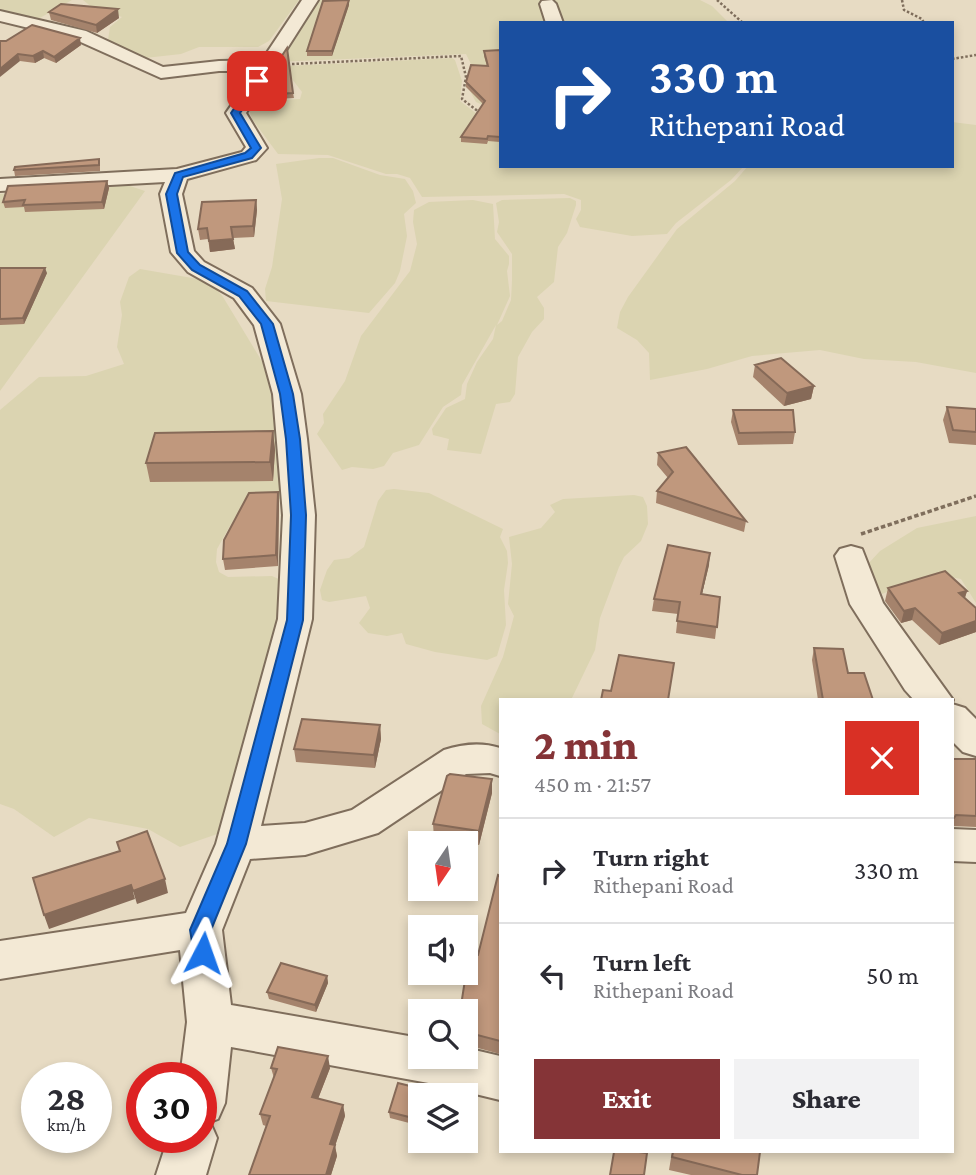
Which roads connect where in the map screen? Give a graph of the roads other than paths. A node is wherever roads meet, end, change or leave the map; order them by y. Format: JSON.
{"nodes":[{"id":1,"x":310,"y":0,"type":"edge"},
{"id":2,"x":548,"y":4,"type":"dead end"},
{"id":3,"x":0,"y":16,"type":"edge"},
{"id":4,"x":554,"y":21,"type":"edge"},
{"id":5,"x":268,"y":65,"type":"junction"},
{"id":6,"x":178,"y":175,"type":"junction"},
{"id":7,"x":0,"y":185,"type":"edge"},
{"id":8,"x":851,"y":556,"type":"road end"},
{"id":9,"x":933,"y":698,"type":"edge"},
{"id":10,"x":954,"y":720,"type":"edge"},
{"id":11,"x":976,"y":741,"type":"edge"},
{"id":12,"x":499,"y":761,"type":"edge"},
{"id":13,"x":236,"y":844,"type":"junction"},
{"id":14,"x":954,"y":845,"type":"edge"},
{"id":15,"x":976,"y":846,"type":"edge"},
{"id":16,"x":200,"y":930,"type":"junction"},
{"id":17,"x":0,"y":960,"type":"edge"},
{"id":18,"x":210,"y":1022,"type":"junction"},
{"id":19,"x":206,"y":1062,"type":"edge"},
{"id":20,"x":499,"y":1079,"type":"edge"},
{"id":21,"x":187,"y":1153,"type":"edge"},
{"id":22,"x":181,"y":1175,"type":"edge"}],
"edges":[{"from":1,"to":5,"type":"street"},
{"from":2,"to":4,"type":"street"},
{"from":3,"to":5,"type":"street"},
{"from":5,"to":6,"type":"street"},
{"from":6,"to":7,"type":"street"},
{"from":6,"to":13,"type":"street"},
{"from":8,"to":9,"type":"street"},
{"from":10,"to":11,"type":"street"},
{"from":12,"to":13,"type":"street"},
{"from":13,"to":16,"type":"street"},
{"from":14,"to":15,"type":"street"},
{"from":16,"to":17,"type":"street"},
{"from":16,"to":18,"type":"street"},
{"from":18,"to":19,"type":"street"},
{"from":18,"to":20,"type":"street"},
{"from":21,"to":22,"type":"street"}]}
